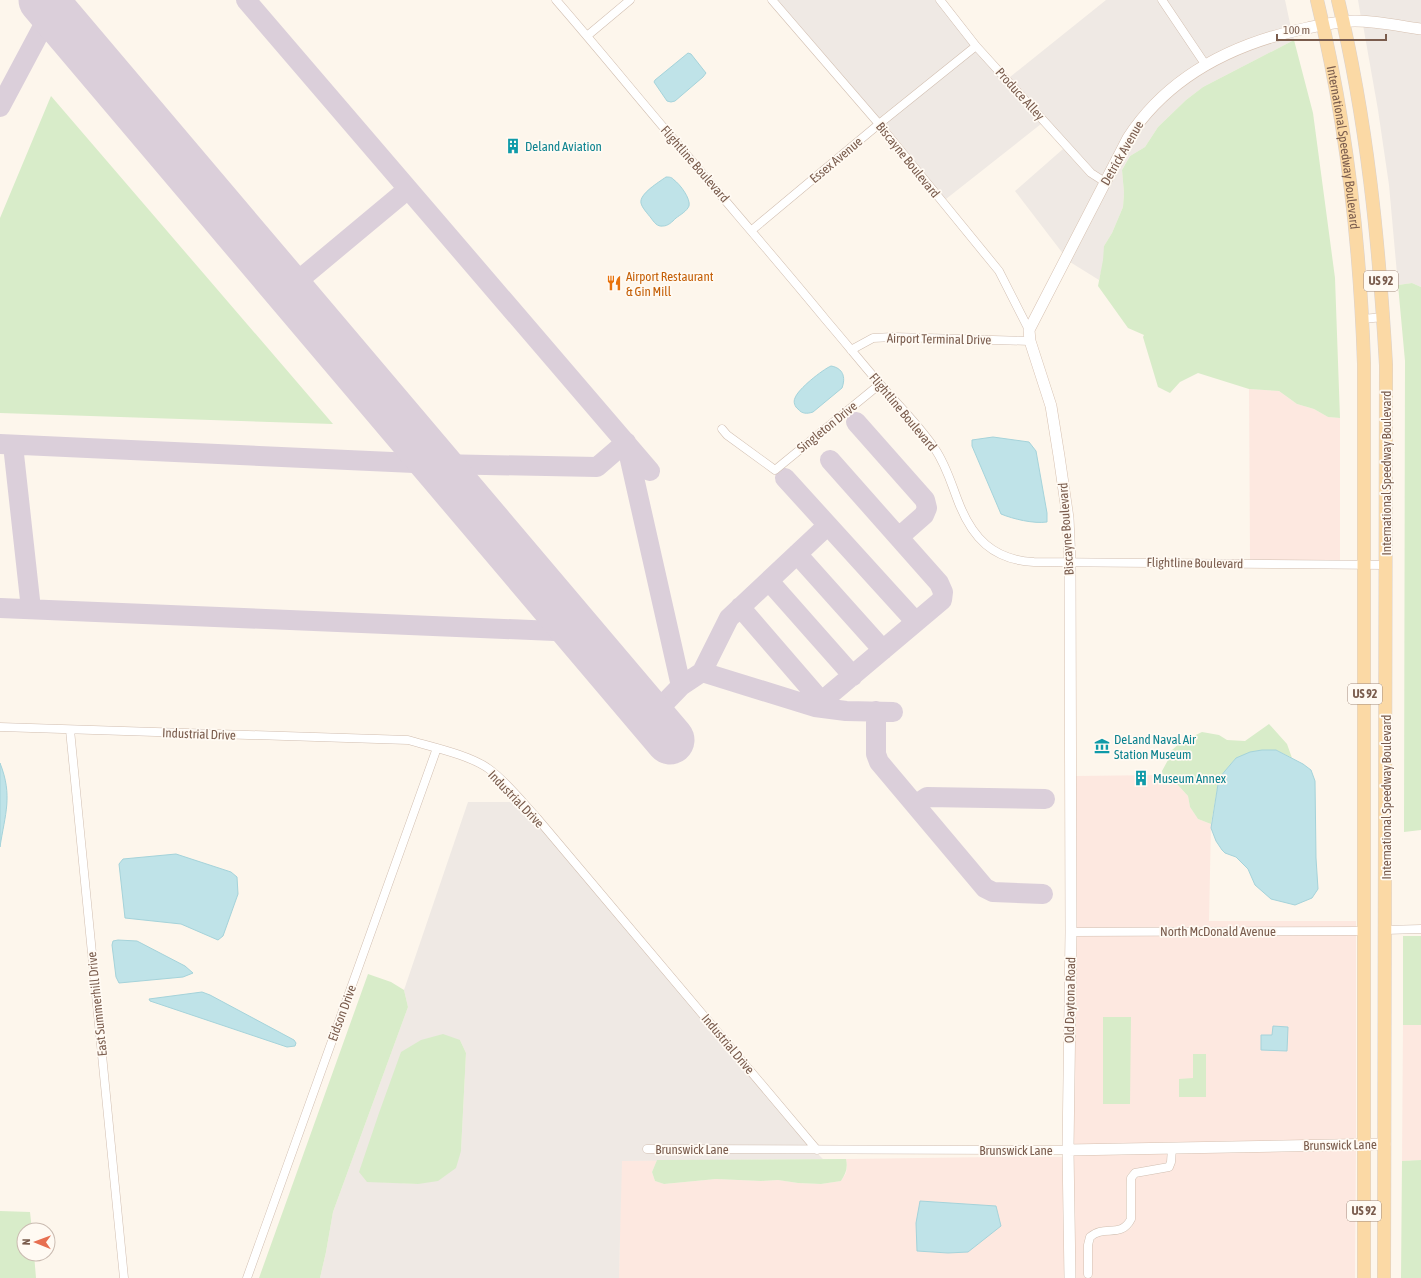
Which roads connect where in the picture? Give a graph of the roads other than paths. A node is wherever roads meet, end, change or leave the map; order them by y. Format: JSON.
{"nodes":[{"id":1,"x":556,"y":0,"type":"edge"},
{"id":2,"x":630,"y":0,"type":"edge"},
{"id":3,"x":772,"y":0,"type":"edge"},
{"id":4,"x":940,"y":0,"type":"edge"},
{"id":5,"x":1162,"y":0,"type":"edge"},
{"id":6,"x":1317,"y":0,"type":"edge"},
{"id":7,"x":1338,"y":0,"type":"edge"},
{"id":8,"x":1343,"y":21,"type":"junction"},
{"id":9,"x":1323,"y":25,"type":"junction"},
{"id":10,"x":1421,"y":29,"type":"edge"},
{"id":11,"x":587,"y":36,"type":"junction"},
{"id":12,"x":976,"y":46,"type":"junction"},
{"id":13,"x":1205,"y":64,"type":"junction"},
{"id":14,"x":879,"y":124,"type":"junction"},
{"id":15,"x":1105,"y":182,"type":"junction"},
{"id":16,"x":752,"y":230,"type":"junction"},
{"id":17,"x":1383,"y":317,"type":"junction"},
{"id":18,"x":1363,"y":319,"type":"junction"},
{"id":19,"x":1029,"y":336,"type":"junction"},
{"id":20,"x":851,"y":350,"type":"junction"},
{"id":21,"x":880,"y":384,"type":"junction"},
{"id":22,"x":722,"y":429,"type":"dead end"},
{"id":23,"x":1070,"y":562,"type":"junction"},
{"id":24,"x":1386,"y":565,"type":"junction"},
{"id":25,"x":1365,"y":566,"type":"junction"},
{"id":26,"x":1070,"y":722,"type":"joint"},
{"id":27,"x":0,"y":727,"type":"edge"},
{"id":28,"x":70,"y":730,"type":"junction"},
{"id":29,"x":436,"y":748,"type":"junction"},
{"id":30,"x":1365,"y":899,"type":"junction"},
{"id":31,"x":1385,"y":930,"type":"junction"},
{"id":32,"x":1421,"y":930,"type":"edge"},
{"id":33,"x":1364,"y":931,"type":"junction"},
{"id":34,"x":1071,"y":932,"type":"junction"},
{"id":35,"x":1385,"y":961,"type":"junction"},
{"id":36,"x":1364,"y":1144,"type":"junction"},
{"id":37,"x":1385,"y":1144,"type":"junction"},
{"id":38,"x":1172,"y":1148,"type":"junction"},
{"id":39,"x":647,"y":1149,"type":"dead end"},
{"id":40,"x":818,"y":1150,"type":"junction"},
{"id":41,"x":1068,"y":1150,"type":"junction"},
{"id":42,"x":1088,"y":1274,"type":"dead end"},
{"id":43,"x":124,"y":1278,"type":"edge"},
{"id":44,"x":247,"y":1278,"type":"edge"},
{"id":45,"x":1070,"y":1278,"type":"edge"},
{"id":46,"x":1364,"y":1278,"type":"edge"},
{"id":47,"x":1384,"y":1278,"type":"edge"}],
"edges":[{"from":1,"to":11,"type":"street","name":"Flightline Boulevard"},
{"from":2,"to":11,"type":"street"},
{"from":3,"to":14,"type":"street","name":"Biscayne Boulevard"},
{"from":4,"to":12,"type":"street","name":"Produce Alley"},
{"from":5,"to":13,"type":"street"},
{"from":6,"to":9,"type":"main road","name":"International Speedway Boulevard","number":"US 92"},
{"from":7,"to":8,"type":"main road","name":"International Speedway Boulevard","number":"US 92"},
{"from":8,"to":9,"type":"street","name":"Detrick Avenue"},
{"from":8,"to":10,"type":"street","name":"Detrick Avenue"},
{"from":8,"to":17,"type":"main road","name":"International Speedway Boulevard","number":"US 92"},
{"from":9,"to":13,"type":"street","name":"Detrick Avenue"},
{"from":9,"to":18,"type":"main road","name":"International Speedway Boulevard","number":"US 92"},
{"from":11,"to":16,"type":"street","name":"Flightline Boulevard"},
{"from":12,"to":14,"type":"street","name":"Essex Avenue"},
{"from":12,"to":15,"type":"street","name":"Produce Alley"},
{"from":13,"to":15,"type":"street","name":"Detrick Avenue"},
{"from":14,"to":16,"type":"street","name":"Essex Avenue"},
{"from":14,"to":19,"type":"street","name":"Biscayne Boulevard"},
{"from":15,"to":19,"type":"street","name":"Detrick Avenue"},
{"from":16,"to":20,"type":"street","name":"Flightline Boulevard"},
{"from":17,"to":18,"type":"street"},
{"from":17,"to":24,"type":"main road","name":"International Speedway Boulevard","number":"US 92"},
{"from":18,"to":25,"type":"main road","name":"International Speedway Boulevard","number":"US 92"},
{"from":19,"to":20,"type":"street","name":"Airport Terminal Drive"},
{"from":19,"to":23,"type":"street","name":"Biscayne Boulevard"},
{"from":20,"to":21,"type":"street","name":"Flightline Boulevard"},
{"from":21,"to":22,"type":"street","name":"Singleton Drive"},
{"from":21,"to":23,"type":"street","name":"Flightline Boulevard"},
{"from":23,"to":25,"type":"street","name":"Flightline Boulevard"},
{"from":23,"to":26,"type":"street","name":"Biscayne Boulevard"},
{"from":24,"to":25,"type":"street","name":"Flightline Boulevard"},
{"from":24,"to":31,"type":"main road","name":"International Speedway Boulevard","number":"US 92"},
{"from":25,"to":30,"type":"main road","name":"International Speedway Boulevard","number":"US 92"},
{"from":26,"to":34,"type":"street","name":"Old Daytona Road"},
{"from":27,"to":28,"type":"street","name":"Industrial Drive"},
{"from":28,"to":29,"type":"street","name":"Industrial Drive"},
{"from":28,"to":43,"type":"street","name":"East Summerhill Drive"},
{"from":29,"to":40,"type":"street","name":"Industrial Drive"},
{"from":29,"to":44,"type":"street","name":"Eidson Drive"},
{"from":30,"to":31,"type":"main road"},
{"from":30,"to":33,"type":"main road","name":"International Speedway Boulevard","number":"US 92"},
{"from":31,"to":32,"type":"street"},
{"from":31,"to":35,"type":"main road","name":"International Speedway Boulevard","number":"US 92"},
{"from":33,"to":34,"type":"street","name":"North McDonald Avenue"},
{"from":33,"to":35,"type":"main road"},
{"from":33,"to":36,"type":"main road","name":"International Speedway Boulevard","number":"US 92"},
{"from":34,"to":41,"type":"street","name":"Old Daytona Road"},
{"from":35,"to":37,"type":"main road","name":"International Speedway Boulevard","number":"US 92"},
{"from":36,"to":37,"type":"street","name":"Brunswick Lane"},
{"from":36,"to":38,"type":"street","name":"Brunswick Lane"},
{"from":36,"to":46,"type":"main road","name":"International Speedway Boulevard","number":"US 92"},
{"from":37,"to":47,"type":"main road","name":"International Speedway Boulevard","number":"US 92"},
{"from":38,"to":41,"type":"street","name":"Brunswick Lane"},
{"from":38,"to":42,"type":"street"},
{"from":39,"to":40,"type":"street","name":"Brunswick Lane"},
{"from":40,"to":41,"type":"street","name":"Brunswick Lane"},
{"from":41,"to":45,"type":"street","name":"Old Daytona Road"}]}
